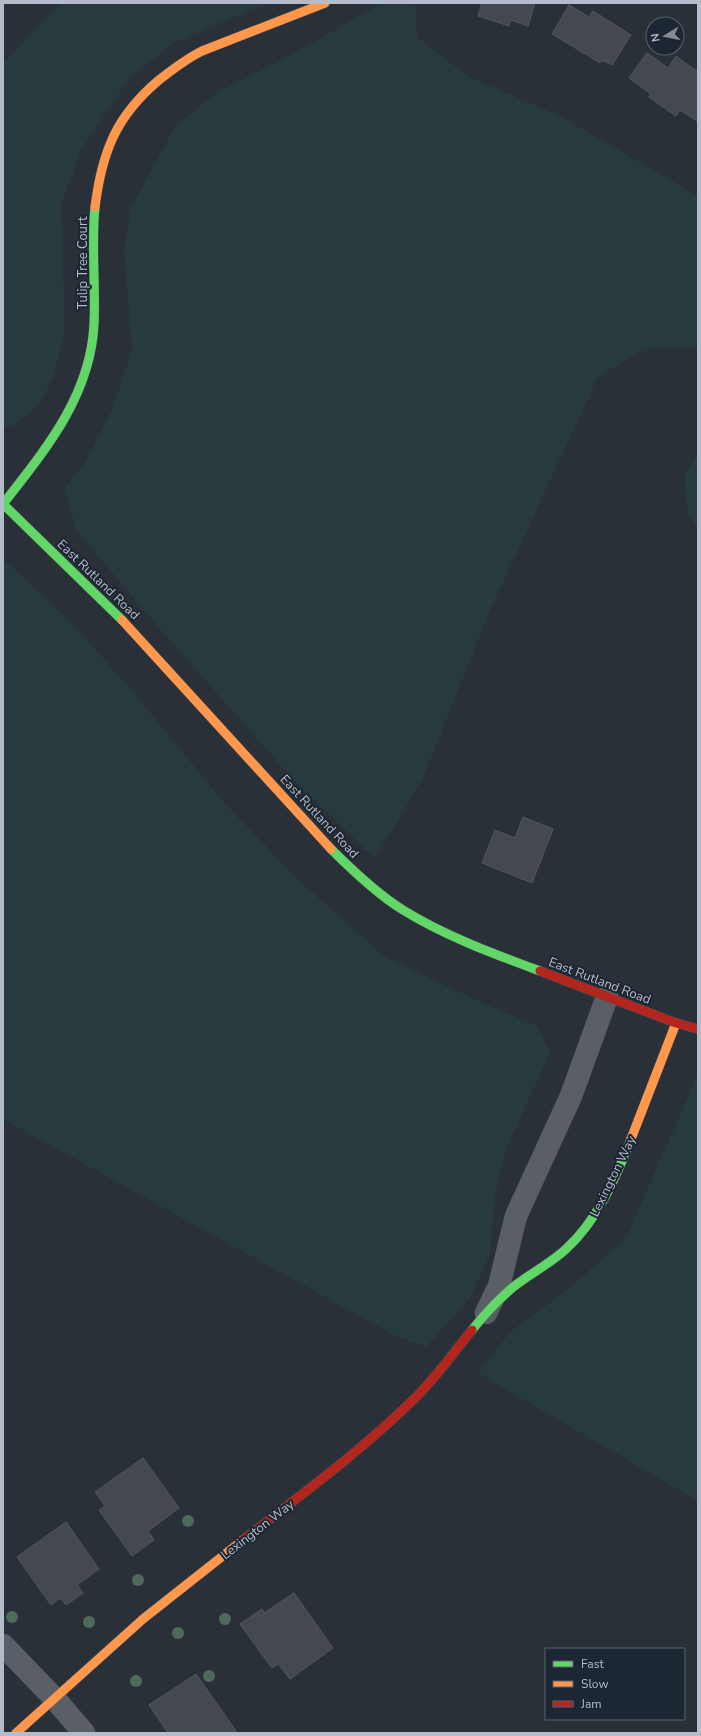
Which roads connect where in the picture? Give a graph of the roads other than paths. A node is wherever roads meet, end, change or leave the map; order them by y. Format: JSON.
{"nodes":[{"id":1,"x":325,"y":3,"type":"edge"},
{"id":2,"x":3,"y":504,"type":"edge"},
{"id":3,"x":607,"y":997,"type":"junction"},
{"id":4,"x":676,"y":1023,"type":"junction"},
{"id":5,"x":698,"y":1029,"type":"edge"},
{"id":6,"x":486,"y":1313,"type":"junction"},
{"id":7,"x":3,"y":1645,"type":"edge"},
{"id":8,"x":55,"y":1698,"type":"junction"},
{"id":9,"x":16,"y":1733,"type":"edge"},
{"id":10,"x":84,"y":1733,"type":"edge"}],
"edges":[{"from":1,"to":2,"type":"street","name":"Tulip Tree Court"},
{"from":2,"to":3,"type":"street","name":"East Rutland Road"},
{"from":3,"to":4,"type":"street","name":"East Rutland Road"},
{"from":3,"to":6,"type":"street","name":"Lexington Way"},
{"from":4,"to":5,"type":"street","name":"East Rutland Road"},
{"from":4,"to":6,"type":"street","name":"Lexington Way"},
{"from":6,"to":8,"type":"street","name":"Lexington Way"},
{"from":7,"to":8,"type":"street"},
{"from":8,"to":9,"type":"street","name":"Lexington Way"},
{"from":8,"to":10,"type":"street"}]}
